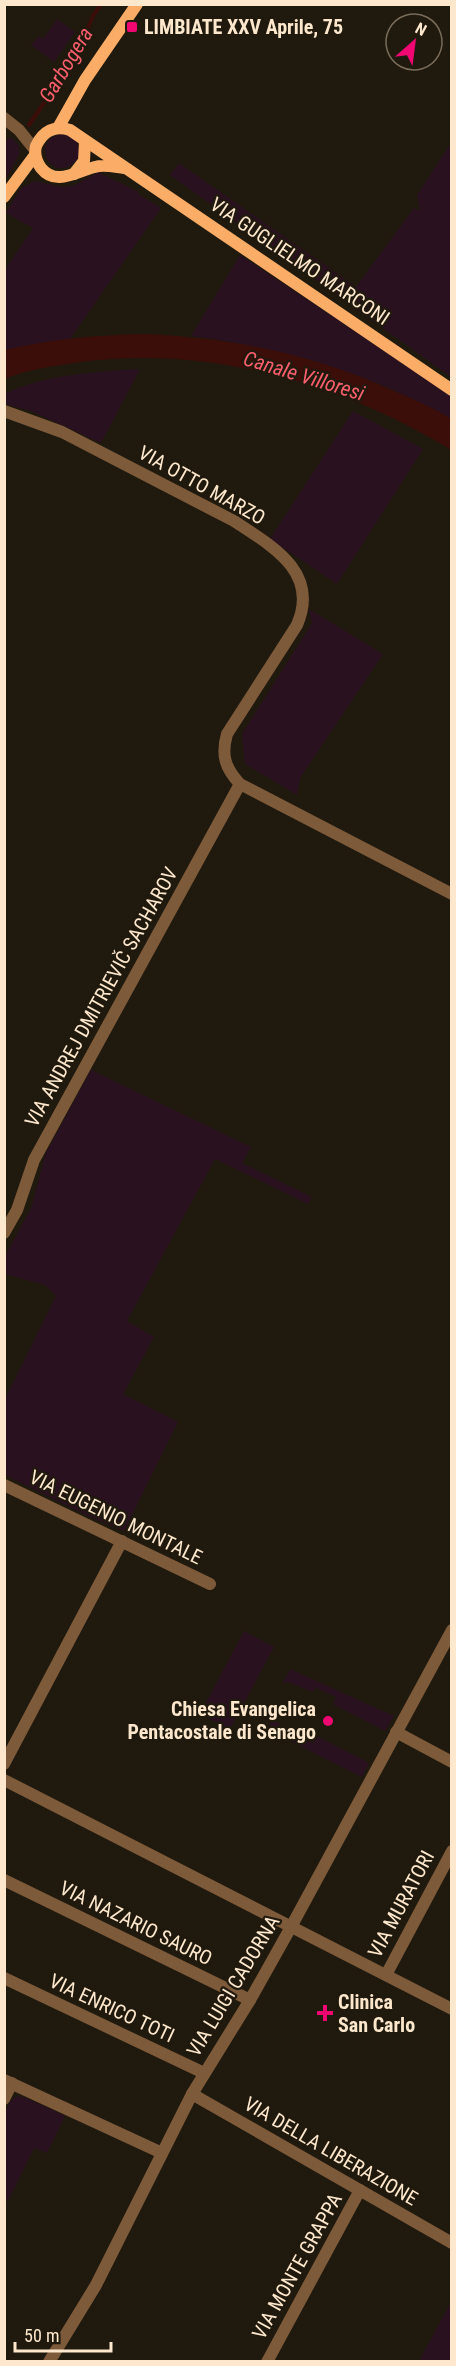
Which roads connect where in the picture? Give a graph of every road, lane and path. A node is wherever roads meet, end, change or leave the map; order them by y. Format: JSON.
{"nodes":[{"id":1,"x":137,"y":4,"type":"edge"},
{"id":2,"x":77,"y":94,"type":"junction"},
{"id":3,"x":10,"y":125,"type":"edge"},
{"id":4,"x":58,"y":128,"type":"junction"},
{"id":5,"x":45,"y":132,"type":"junction"},
{"id":6,"x":81,"y":138,"type":"junction"},
{"id":7,"x":35,"y":153,"type":"junction"},
{"id":8,"x":124,"y":168,"type":"junction"},
{"id":9,"x":45,"y":173,"type":"junction"},
{"id":10,"x":73,"y":175,"type":"junction"},
{"id":11,"x":12,"y":184,"type":"junction"},
{"id":12,"x":4,"y":197,"type":"edge"},
{"id":13,"x":452,"y":390,"type":"edge"},
{"id":14,"x":4,"y":411,"type":"edge"},
{"id":15,"x":240,"y":784,"type":"junction"},
{"id":16,"x":452,"y":894,"type":"edge"},
{"id":17,"x":4,"y":1233,"type":"edge"},
{"id":18,"x":4,"y":1485,"type":"edge"},
{"id":19,"x":122,"y":1541,"type":"junction"},
{"id":20,"x":210,"y":1584,"type":"dead end"},
{"id":21,"x":452,"y":1630,"type":"edge"},
{"id":22,"x":396,"y":1732,"type":"junction"},
{"id":23,"x":452,"y":1762,"type":"edge"},
{"id":24,"x":4,"y":1764,"type":"edge"},
{"id":25,"x":4,"y":1780,"type":"edge"},
{"id":26,"x":452,"y":1851,"type":"edge"},
{"id":27,"x":4,"y":1880,"type":"edge"},
{"id":28,"x":291,"y":1927,"type":"junction"},
{"id":29,"x":386,"y":1975,"type":"junction"},
{"id":30,"x":4,"y":1978,"type":"edge"},
{"id":31,"x":250,"y":2001,"type":"junction"},
{"id":32,"x":452,"y":2009,"type":"edge"},
{"id":33,"x":204,"y":2073,"type":"junction"},
{"id":34,"x":8,"y":2081,"type":"edge"},
{"id":35,"x":192,"y":2094,"type":"junction"},
{"id":36,"x":4,"y":2099,"type":"edge"},
{"id":37,"x":162,"y":2153,"type":"junction"},
{"id":38,"x":360,"y":2190,"type":"junction"},
{"id":39,"x":452,"y":2243,"type":"edge"},
{"id":40,"x":49,"y":2361,"type":"edge"},
{"id":41,"x":267,"y":2361,"type":"edge"}],
"edges":[{"from":1,"to":2,"type":"street"},
{"from":2,"to":4,"type":"street"},
{"from":2,"to":6,"type":"street"},
{"from":3,"to":5,"type":"street"},
{"from":3,"to":7,"type":"street"},
{"from":4,"to":5,"type":"street"},
{"from":4,"to":6,"type":"street"},
{"from":5,"to":7,"type":"street"},
{"from":6,"to":8,"type":"street","name":"VIA GUGLIELMO MARCONI"},
{"from":6,"to":10,"type":"street"},
{"from":7,"to":9,"type":"street"},
{"from":7,"to":11,"type":"street"},
{"from":8,"to":10,"type":"street","name":"VIA GUGLIELMO MARCONI"},
{"from":8,"to":13,"type":"street","name":"VIA GUGLIELMO MARCONI"},
{"from":9,"to":10,"type":"street"},
{"from":9,"to":11,"type":"street"},
{"from":11,"to":12,"type":"street"},
{"from":14,"to":15,"type":"street","name":"VIA OTTO MARZO"},
{"from":15,"to":16,"type":"street","name":"VIA OTTO MARZO"},
{"from":15,"to":17,"type":"street","name":"VIA ANDREJ DMITRIEVIČ SACHAROV"},
{"from":18,"to":19,"type":"street","name":"VIA EUGENIO MONTALE"},
{"from":19,"to":20,"type":"street","name":"VIA EUGENIO MONTALE"},
{"from":19,"to":24,"type":"street"},
{"from":21,"to":22,"type":"street","name":"VIA LUIGI CADORNA"},
{"from":22,"to":23,"type":"street"},
{"from":22,"to":28,"type":"street","name":"VIA LUIGI CADORNA"},
{"from":25,"to":28,"type":"street"},
{"from":26,"to":29,"type":"street","name":"VIA MURATORI"},
{"from":27,"to":31,"type":"street","name":"VIA NAZARIO SAURO"},
{"from":28,"to":29,"type":"street"},
{"from":28,"to":31,"type":"street","name":"VIA LUIGI CADORNA"},
{"from":29,"to":32,"type":"street"},
{"from":30,"to":33,"type":"street","name":"VIA ENRICO TOTI"},
{"from":31,"to":33,"type":"street","name":"VIA LUIGI CADORNA"},
{"from":33,"to":35,"type":"street","name":"VIA LUIGI CADORNA"},
{"from":34,"to":36,"type":"street"},
{"from":34,"to":37,"type":"street"},
{"from":35,"to":37,"type":"street","name":"VIA LUIGI CADORNA"},
{"from":35,"to":38,"type":"street","name":"VIA DELLA LIBERAZIONE"},
{"from":37,"to":40,"type":"street","name":"VIA LUIGI CADORNA"},
{"from":38,"to":39,"type":"street","name":"VIA DELLA LIBERAZIONE"},
{"from":38,"to":41,"type":"street","name":"VIA MONTE GRAPPA"}]}
